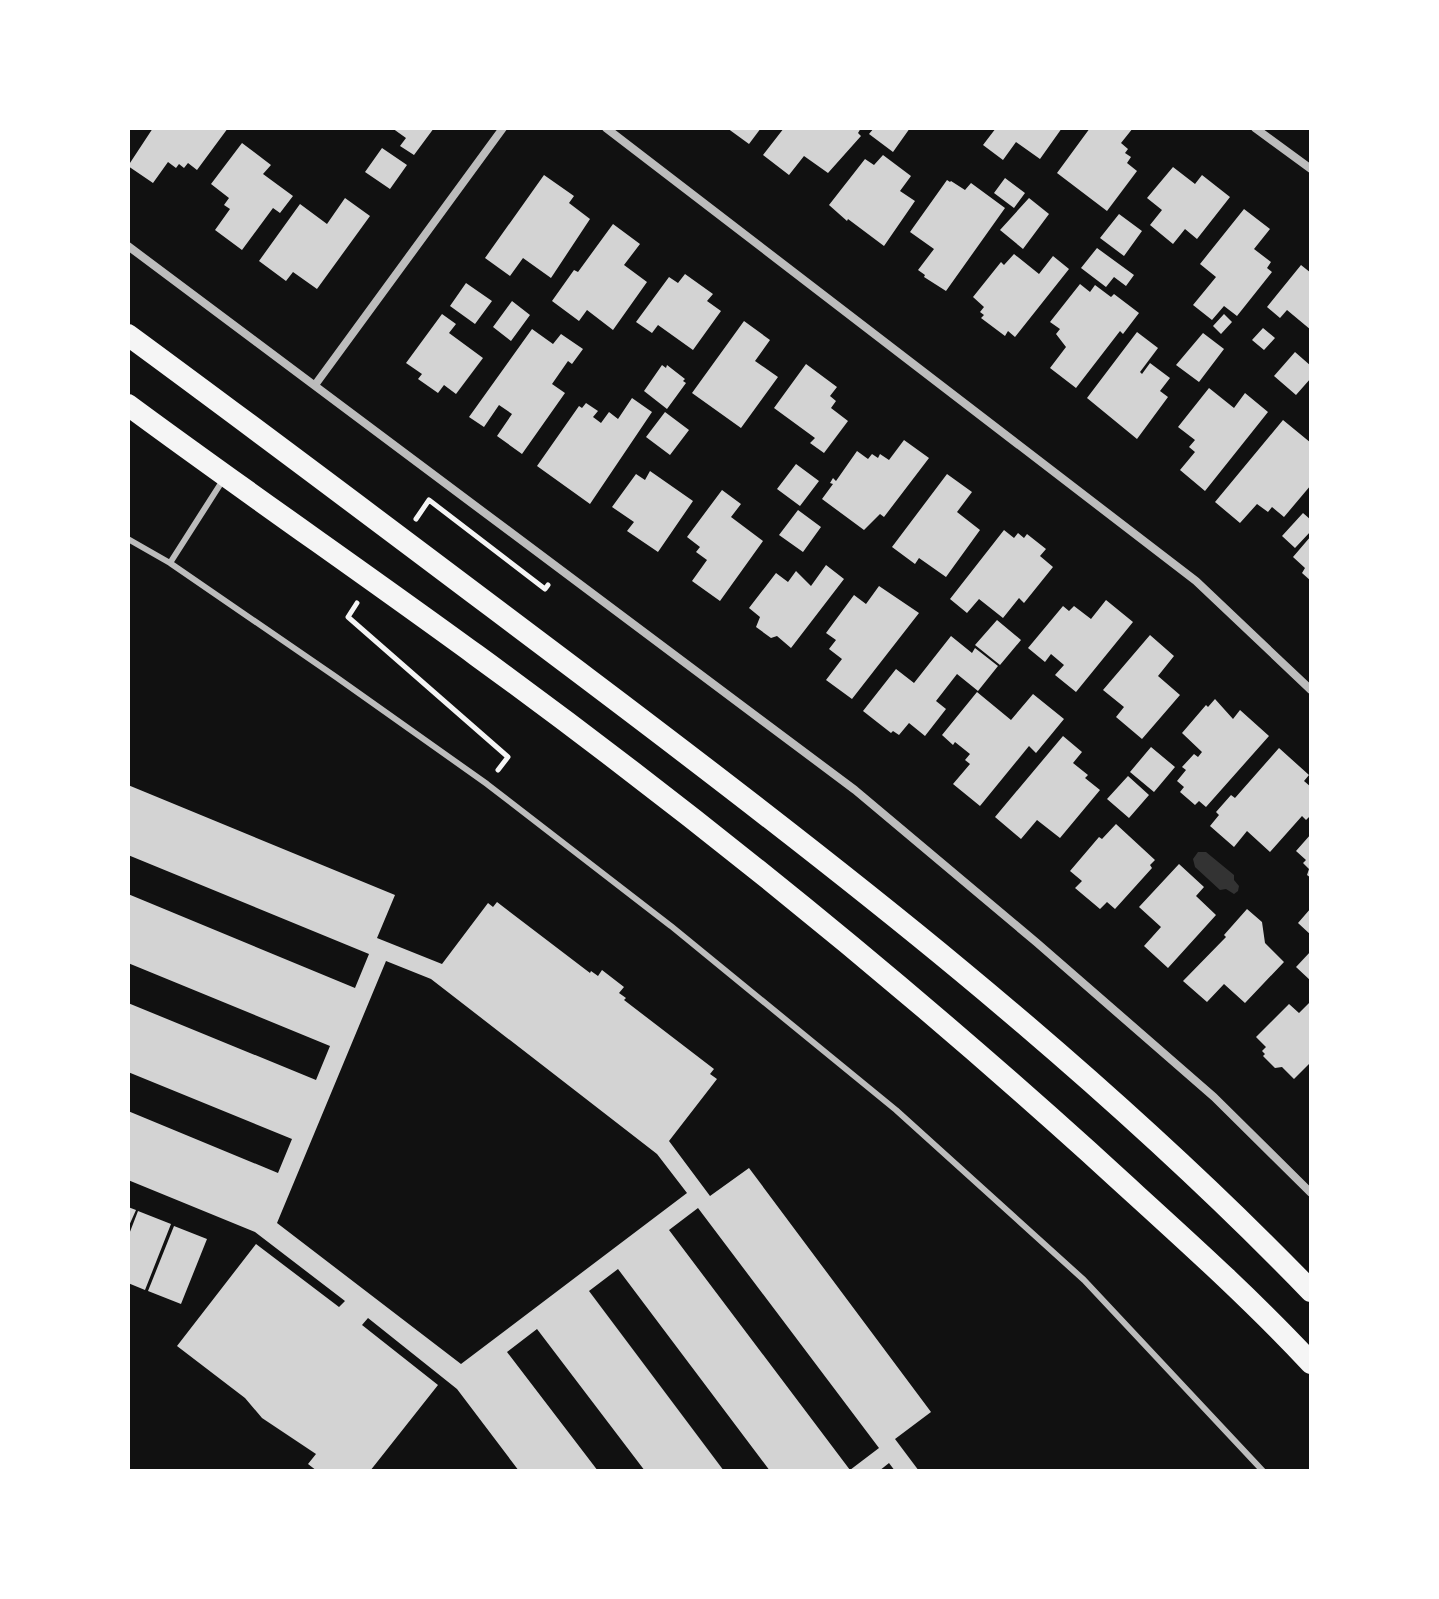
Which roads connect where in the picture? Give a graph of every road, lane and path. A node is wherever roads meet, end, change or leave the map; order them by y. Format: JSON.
{"nodes":[{"id":1,"x":503,"y":128,"type":"edge"},
{"id":2,"x":606,"y":128,"type":"edge"},
{"id":3,"x":1255,"y":128,"type":"edge"},
{"id":4,"x":1311,"y":169,"type":"edge"},
{"id":5,"x":128,"y":246,"type":"edge"},
{"id":6,"x":128,"y":335,"type":"edge"},
{"id":7,"x":315,"y":385,"type":"junction"},
{"id":8,"x":128,"y":405,"type":"edge"},
{"id":9,"x":225,"y":477,"type":"junction"},
{"id":10,"x":128,"y":539,"type":"edge"},
{"id":11,"x":170,"y":563,"type":"junction"},
{"id":12,"x":1311,"y":690,"type":"edge"},
{"id":13,"x":1311,"y":1193,"type":"edge"},
{"id":14,"x":1311,"y":1291,"type":"edge"},
{"id":15,"x":1311,"y":1363,"type":"edge"},
{"id":16,"x":1263,"y":1471,"type":"edge"}],
"edges":[{"from":1,"to":7,"type":"street"},
{"from":2,"to":12,"type":"street"},
{"from":3,"to":4,"type":"street"},
{"from":5,"to":7,"type":"street"},
{"from":6,"to":14,"type":"highway"},
{"from":7,"to":13,"type":"street"},
{"from":8,"to":9,"type":"highway"},
{"from":9,"to":11,"type":"lane"},
{"from":9,"to":15,"type":"highway"},
{"from":10,"to":11,"type":"lane"},
{"from":11,"to":16,"type":"lane"}]}
